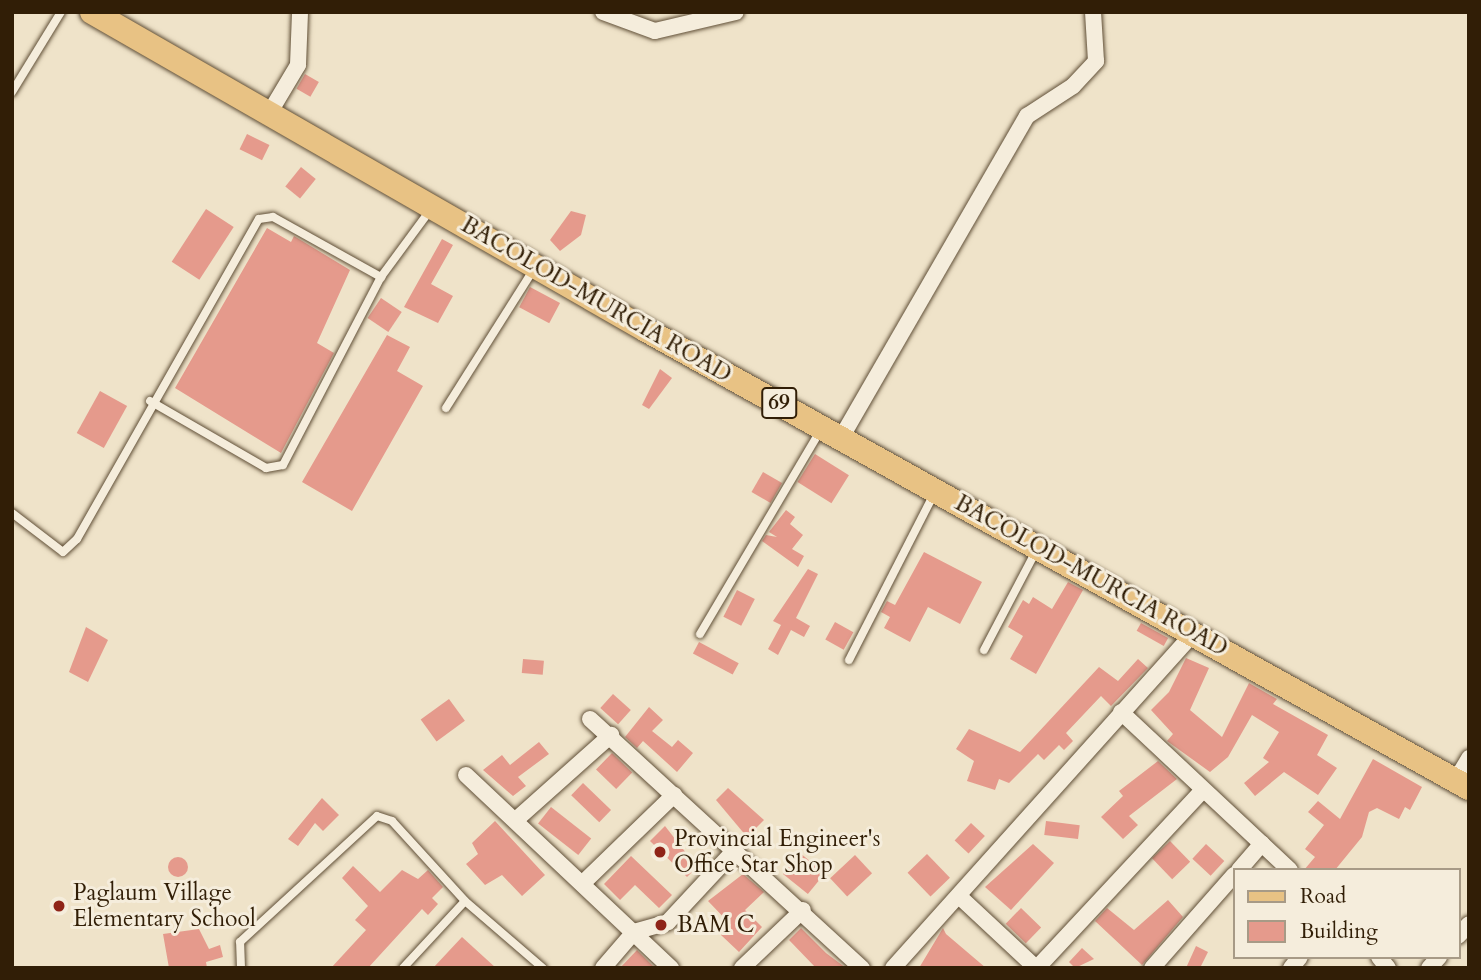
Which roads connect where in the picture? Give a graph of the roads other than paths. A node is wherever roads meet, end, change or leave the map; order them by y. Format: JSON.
{"nodes":[{"id":1,"x":61,"y":12,"type":"edge"},
{"id":2,"x":92,"y":12,"type":"edge"},
{"id":3,"x":300,"y":12,"type":"edge"},
{"id":4,"x":603,"y":12,"type":"edge"},
{"id":5,"x":736,"y":12,"type":"edge"},
{"id":6,"x":1093,"y":12,"type":"edge"},
{"id":7,"x":12,"y":92,"type":"edge"},
{"id":8,"x":270,"y":112,"type":"junction"},
{"id":9,"x":433,"y":207,"type":"junction"},
{"id":10,"x":536,"y":266,"type":"junction"},
{"id":11,"x":381,"y":277,"type":"junction"},
{"id":12,"x":150,"y":401,"type":"junction"},
{"id":13,"x":446,"y":408,"type":"dead end"},
{"id":14,"x":832,"y":432,"type":"junction"},
{"id":15,"x":936,"y":489,"type":"junction"},
{"id":16,"x":12,"y":513,"type":"edge"},
{"id":17,"x":1039,"y":545,"type":"junction"},
{"id":18,"x":700,"y":634,"type":"dead end"},
{"id":19,"x":1193,"y":634,"type":"junction"},
{"id":20,"x":984,"y":650,"type":"dead end"},
{"id":21,"x":849,"y":660,"type":"dead end"},
{"id":22,"x":1121,"y":712,"type":"junction"},
{"id":23,"x":590,"y":719,"type":"dead end"},
{"id":24,"x":611,"y":735,"type":"junction"},
{"id":25,"x":1469,"y":758,"type":"edge"},
{"id":26,"x":466,"y":775,"type":"dead end"},
{"id":27,"x":1462,"y":784,"type":"edge"},
{"id":28,"x":1203,"y":790,"type":"junction"},
{"id":29,"x":674,"y":795,"type":"junction"},
{"id":30,"x":518,"y":818,"type":"junction"},
{"id":31,"x":1262,"y":844,"type":"junction"},
{"id":32,"x":734,"y":851,"type":"junction"},
{"id":33,"x":1241,"y":868,"type":"edge"},
{"id":34,"x":1288,"y":868,"type":"edge"},
{"id":35,"x":1232,"y":877,"type":"edge"},
{"id":36,"x":585,"y":881,"type":"junction"},
{"id":37,"x":961,"y":898,"type":"junction"},
{"id":38,"x":465,"y":901,"type":"junction"},
{"id":39,"x":803,"y":910,"type":"junction"},
{"id":40,"x":634,"y":932,"type":"junction"},
{"id":41,"x":241,"y":968,"type":"edge"},
{"id":42,"x":402,"y":968,"type":"edge"},
{"id":43,"x":543,"y":968,"type":"edge"},
{"id":44,"x":603,"y":968,"type":"edge"},
{"id":45,"x":671,"y":968,"type":"edge"},
{"id":46,"x":742,"y":968,"type":"edge"},
{"id":47,"x":862,"y":968,"type":"edge"},
{"id":48,"x":893,"y":968,"type":"edge"},
{"id":49,"x":1037,"y":968,"type":"edge"},
{"id":50,"x":1152,"y":968,"type":"edge"}],
"edges":[{"from":1,"to":7,"type":"lane"},
{"from":2,"to":8,"type":"main road","name":"BACOLOD-MURCIA ROAD","number":"69"},
{"from":3,"to":8,"type":"street"},
{"from":4,"to":5,"type":"street"},
{"from":6,"to":14,"type":"street"},
{"from":8,"to":9,"type":"main road","name":"BACOLOD-MURCIA ROAD","number":"69"},
{"from":9,"to":10,"type":"main road","name":"BACOLOD-MURCIA ROAD","number":"69"},
{"from":9,"to":11,"type":"lane"},
{"from":10,"to":13,"type":"lane"},
{"from":10,"to":14,"type":"main road","name":"BACOLOD-MURCIA ROAD","number":"69"},
{"from":11,"to":12,"type":"lane"},
{"from":11,"to":12,"type":"lane"},
{"from":12,"to":16,"type":"lane"},
{"from":14,"to":15,"type":"main road","name":"BACOLOD-MURCIA ROAD","number":"69"},
{"from":14,"to":18,"type":"lane"},
{"from":15,"to":17,"type":"main road","name":"BACOLOD-MURCIA ROAD","number":"69"},
{"from":15,"to":21,"type":"lane"},
{"from":17,"to":19,"type":"main road","name":"BACOLOD-MURCIA ROAD","number":"69"},
{"from":17,"to":20,"type":"lane"},
{"from":19,"to":22,"type":"street"},
{"from":19,"to":27,"type":"main road","name":"BACOLOD-MURCIA ROAD","number":"69"},
{"from":22,"to":28,"type":"street"},
{"from":22,"to":37,"type":"street"},
{"from":23,"to":24,"type":"street"},
{"from":24,"to":29,"type":"street"},
{"from":24,"to":30,"type":"street"},
{"from":25,"to":27,"type":"street"},
{"from":26,"to":30,"type":"street"},
{"from":28,"to":31,"type":"street"},
{"from":28,"to":49,"type":"street"},
{"from":29,"to":32,"type":"street"},
{"from":29,"to":36,"type":"street"},
{"from":30,"to":36,"type":"street"},
{"from":31,"to":33,"type":"street"},
{"from":31,"to":34,"type":"street"},
{"from":32,"to":39,"type":"street"},
{"from":32,"to":40,"type":"street"},
{"from":35,"to":50,"type":"street"},
{"from":36,"to":40,"type":"street"},
{"from":37,"to":48,"type":"street"},
{"from":37,"to":49,"type":"street"},
{"from":38,"to":41,"type":"lane"},
{"from":38,"to":42,"type":"lane"},
{"from":38,"to":43,"type":"lane"},
{"from":39,"to":46,"type":"street"},
{"from":39,"to":47,"type":"street"},
{"from":40,"to":44,"type":"street"},
{"from":40,"to":45,"type":"street"}]}
